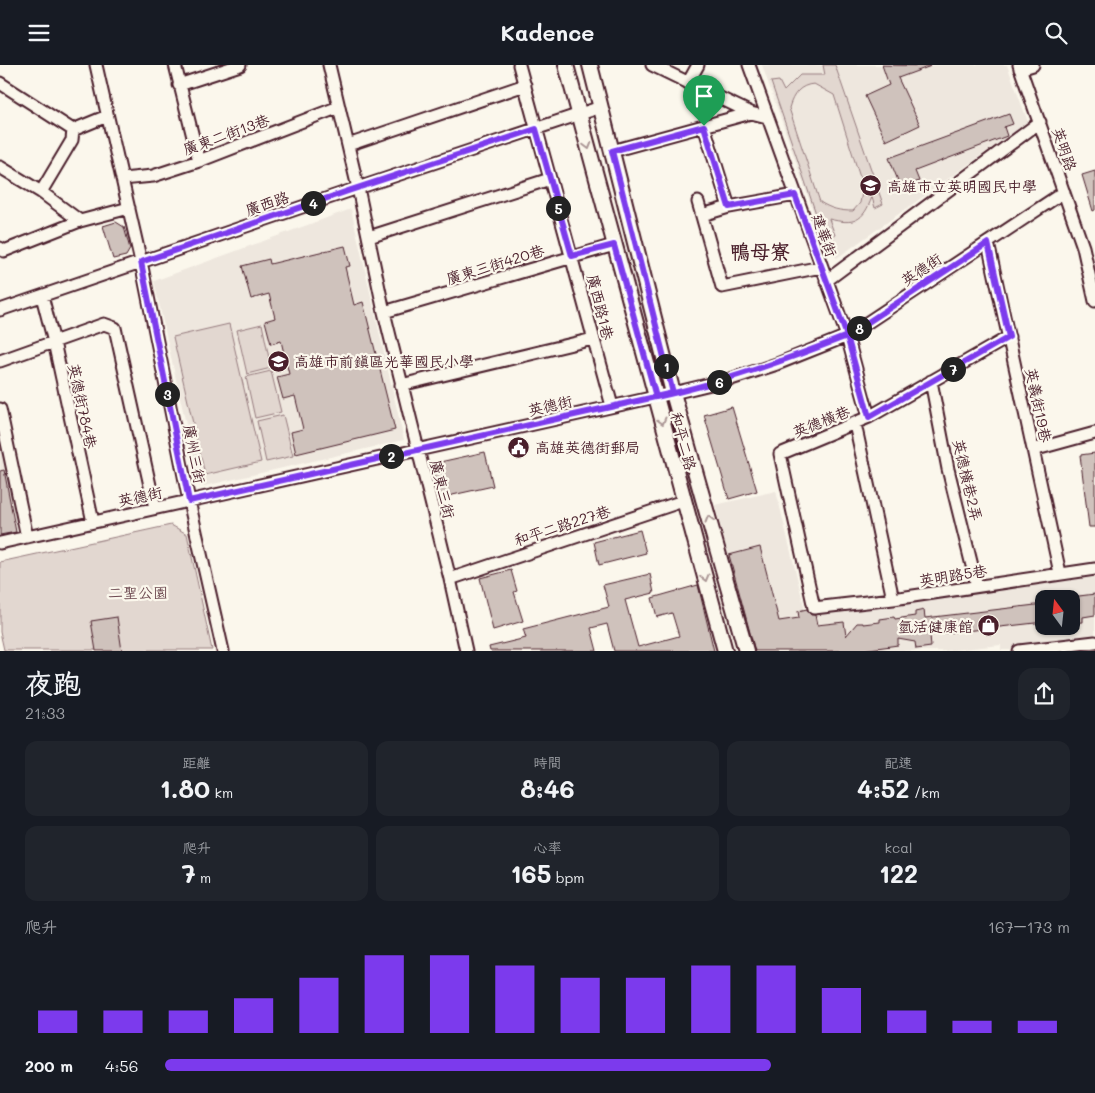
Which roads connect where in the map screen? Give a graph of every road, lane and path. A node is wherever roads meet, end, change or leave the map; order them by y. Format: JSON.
{"nodes":[{"id":1,"x":96,"y":65,"type":"edge"},
{"id":2,"x":174,"y":65,"type":"edge"},
{"id":3,"x":240,"y":65,"type":"edge"},
{"id":4,"x":329,"y":65,"type":"edge"},
{"id":5,"x":520,"y":65,"type":"edge"},
{"id":6,"x":566,"y":65,"type":"edge"},
{"id":7,"x":590,"y":65,"type":"edge"},
{"id":8,"x":652,"y":65,"type":"edge"},
{"id":9,"x":698,"y":65,"type":"edge"},
{"id":10,"x":749,"y":65,"type":"edge"},
{"id":11,"x":1033,"y":65,"type":"edge"},
{"id":12,"x":1020,"y":67,"type":"edge"},
{"id":13,"x":0,"y":83,"type":"edge"},
{"id":14,"x":688,"y":83,"type":"junction"},
{"id":15,"x":180,"y":85,"type":"junction"},
{"id":16,"x":525,"y":85,"type":"junction"},
{"id":17,"x":339,"y":107,"type":"junction"},
{"id":18,"x":602,"y":107,"type":"junction"},
{"id":19,"x":751,"y":113,"type":"junction"},
{"id":20,"x":107,"y":115,"type":"junction"},
{"id":21,"x":579,"y":115,"type":"junction"},
{"id":22,"x":767,"y":117,"type":"junction"},
{"id":23,"x":1040,"y":122,"type":"junction"},
{"id":24,"x":704,"y":126,"type":"junction"},
{"id":25,"x":536,"y":129,"type":"junction"},
{"id":26,"x":73,"y":130,"type":"junction"},
{"id":27,"x":348,"y":145,"type":"junction"},
{"id":28,"x":612,"y":151,"type":"junction"},
{"id":29,"x":198,"y":161,"type":"junction"},
{"id":30,"x":0,"y":167,"type":"edge"},
{"id":31,"x":122,"y":179,"type":"junction"},
{"id":32,"x":550,"y":179,"type":"junction"},
{"id":33,"x":358,"y":188,"type":"junction"},
{"id":34,"x":41,"y":192,"type":"junction"},
{"id":35,"x":1064,"y":192,"type":"junction"},
{"id":36,"x":795,"y":195,"type":"junction"},
{"id":37,"x":698,"y":202,"type":"dead end"},
{"id":38,"x":729,"y":207,"type":"junction"},
{"id":39,"x":129,"y":208,"type":"junction"},
{"id":40,"x":702,"y":215,"type":"junction"},
{"id":41,"x":80,"y":221,"type":"junction"},
{"id":42,"x":369,"y":237,"type":"junction"},
{"id":43,"x":988,"y":243,"type":"junction"},
{"id":44,"x":614,"y":245,"type":"junction"},
{"id":45,"x":0,"y":248,"type":"edge"},
{"id":46,"x":572,"y":256,"type":"junction"},
{"id":47,"x":141,"y":262,"type":"junction"},
{"id":48,"x":821,"y":267,"type":"junction"},
{"id":49,"x":826,"y":281,"type":"junction"},
{"id":50,"x":42,"y":296,"type":"junction"},
{"id":51,"x":1095,"y":301,"type":"edge"},
{"id":52,"x":0,"y":310,"type":"edge"},
{"id":53,"x":384,"y":312,"type":"junction"},
{"id":54,"x":847,"y":336,"type":"junction"},
{"id":55,"x":1009,"y":337,"type":"junction"},
{"id":56,"x":593,"y":339,"type":"junction"},
{"id":57,"x":54,"y":342,"type":"junction"},
{"id":58,"x":0,"y":361,"type":"edge"},
{"id":59,"x":932,"y":381,"type":"junction"},
{"id":60,"x":401,"y":385,"type":"junction"},
{"id":61,"x":673,"y":393,"type":"junction"},
{"id":62,"x":656,"y":397,"type":"junction"},
{"id":63,"x":612,"y":406,"type":"junction"},
{"id":64,"x":0,"y":409,"type":"edge"},
{"id":65,"x":869,"y":417,"type":"junction"},
{"id":66,"x":855,"y":424,"type":"junction"},
{"id":67,"x":1095,"y":433,"type":"edge"},
{"id":68,"x":417,"y":450,"type":"junction"},
{"id":69,"x":1033,"y":450,"type":"junction"},
{"id":70,"x":189,"y":501,"type":"junction"},
{"id":71,"x":683,"y":501,"type":"junction"},
{"id":72,"x":155,"y":508,"type":"junction"},
{"id":73,"x":93,"y":522,"type":"junction"},
{"id":74,"x":27,"y":537,"type":"junction"},
{"id":75,"x":0,"y":543,"type":"edge"},
{"id":76,"x":1095,"y":569,"type":"edge"},
{"id":77,"x":1060,"y":573,"type":"junction"},
{"id":78,"x":450,"y":579,"type":"junction"},
{"id":79,"x":977,"y":586,"type":"junction"},
{"id":80,"x":893,"y":599,"type":"junction"},
{"id":81,"x":814,"y":608,"type":"joint"},
{"id":82,"x":1095,"y":642,"type":"edge"},
{"id":83,"x":224,"y":651,"type":"edge"},
{"id":84,"x":466,"y":651,"type":"edge"},
{"id":85,"x":725,"y":651,"type":"edge"},
{"id":86,"x":746,"y":651,"type":"edge"},
{"id":87,"x":1019,"y":651,"type":"edge"}],
"edges":[{"from":1,"to":20,"type":"street","name":"廣州三街"},
{"from":2,"to":15,"type":"street"},
{"from":3,"to":15,"type":"street"},
{"from":4,"to":17,"type":"street","name":"廣東三街"},
{"from":5,"to":16,"type":"street","name":"廣西路1巷"},
{"from":6,"to":21,"type":"street","name":"和平二路"},
{"from":7,"to":18,"type":"street","name":"和平二路"},
{"from":8,"to":14,"type":"street"},
{"from":9,"to":14,"type":"street"},
{"from":10,"to":22,"type":"street","name":"建華街"},
{"from":11,"to":12,"type":"street"},
{"from":12,"to":23,"type":"street","name":"英明路"},
{"from":13,"to":26,"type":"street"},
{"from":14,"to":19,"type":"street"},
{"from":15,"to":29,"type":"street"},
{"from":16,"to":25,"type":"street","name":"廣西路1巷"},
{"from":16,"to":27,"type":"street"},
{"from":17,"to":27,"type":"street","name":"廣東三街"},
{"from":17,"to":29,"type":"street","name":"廣東二街13巷"},
{"from":18,"to":21,"type":"street","name":"廣西路"},
{"from":18,"to":28,"type":"street","name":"和平二路"},
{"from":19,"to":22,"type":"street"},
{"from":19,"to":24,"type":"street"},
{"from":20,"to":26,"type":"street"},
{"from":20,"to":31,"type":"street","name":"廣州三街"},
{"from":21,"to":25,"type":"street","name":"廣西路"},
{"from":21,"to":44,"type":"street","name":"和平二路","one_way":true},
{"from":22,"to":36,"type":"street","name":"建華街"},
{"from":23,"to":35,"type":"street","name":"英明路"},
{"from":23,"to":49,"type":"street"},
{"from":24,"to":28,"type":"street"},
{"from":24,"to":38,"type":"street"},
{"from":25,"to":32,"type":"street","name":"廣西路1巷"},
{"from":25,"to":33,"type":"street","name":"廣西路"},
{"from":26,"to":34,"type":"street"},
{"from":27,"to":33,"type":"street","name":"廣東三街"},
{"from":28,"to":61,"type":"street","name":"和平二路"},
{"from":29,"to":31,"type":"street","name":"廣東二街13巷"},
{"from":30,"to":34,"type":"street"},
{"from":31,"to":39,"type":"street","name":"廣州三街"},
{"from":32,"to":42,"type":"street"},
{"from":32,"to":46,"type":"street","name":"廣西路1巷"},
{"from":33,"to":42,"type":"street","name":"廣東三街"},
{"from":33,"to":47,"type":"street","name":"廣西路"},
{"from":34,"to":41,"type":"street"},
{"from":35,"to":43,"type":"street","name":"英德街"},
{"from":35,"to":51,"type":"street","name":"英明路"},
{"from":36,"to":38,"type":"street"},
{"from":36,"to":48,"type":"street","name":"建華街"},
{"from":37,"to":40,"type":"street"},
{"from":38,"to":40,"type":"street"},
{"from":39,"to":41,"type":"street"},
{"from":39,"to":47,"type":"street","name":"廣州三街"},
{"from":40,"to":48,"type":"street"},
{"from":41,"to":45,"type":"street"},
{"from":42,"to":53,"type":"street","name":"廣東三街"},
{"from":43,"to":54,"type":"street","name":"英德街"},
{"from":43,"to":55,"type":"street","name":"英義街19巷"},
{"from":44,"to":46,"type":"street","name":"廣東三街420巷"},
{"from":44,"to":62,"type":"street","name":"和平二路"},
{"from":46,"to":53,"type":"street","name":"廣東三街420巷"},
{"from":46,"to":56,"type":"street","name":"廣西路1巷"},
{"from":47,"to":50,"type":"street","name":"廣西路"},
{"from":47,"to":70,"type":"street","name":"廣州三街"},
{"from":48,"to":49,"type":"street","name":"建華街"},
{"from":49,"to":54,"type":"street","name":"建華街"},
{"from":50,"to":52,"type":"street","name":"廣西路"},
{"from":50,"to":57,"type":"street","name":"英德街784巷"},
{"from":53,"to":60,"type":"street","name":"廣東三街"},
{"from":54,"to":61,"type":"street","name":"英德街"},
{"from":54,"to":65,"type":"street","name":"建華街"},
{"from":55,"to":59,"type":"street","name":"英德橫巷"},
{"from":55,"to":69,"type":"street","name":"英義街19巷"},
{"from":56,"to":60,"type":"street"},
{"from":56,"to":63,"type":"street","name":"廣西路1巷"},
{"from":57,"to":58,"type":"street"},
{"from":57,"to":72,"type":"street"},
{"from":57,"to":73,"type":"street","name":"英德街784巷"},
{"from":59,"to":65,"type":"street","name":"英德橫巷"},
{"from":59,"to":79,"type":"street","name":"英德橫巷2弄"},
{"from":60,"to":68,"type":"street","name":"廣東三街"},
{"from":61,"to":62,"type":"street","name":"英德街"},
{"from":86,"to":61,"type":"street","name":"和平二路","one_way":true},
{"from":62,"to":63,"type":"street","name":"英德街"},
{"from":62,"to":71,"type":"street","name":"和平二路","one_way":true},
{"from":63,"to":68,"type":"street","name":"英德街"},
{"from":64,"to":74,"type":"street"},
{"from":65,"to":66,"type":"street","name":"英德橫巷"},
{"from":66,"to":80,"type":"street"},
{"from":66,"to":81,"type":"street","name":"英德橫巷"},
{"from":67,"to":69,"type":"street"},
{"from":68,"to":70,"type":"street","name":"英德街"},
{"from":68,"to":78,"type":"street","name":"廣東三街"},
{"from":69,"to":77,"type":"street","name":"英義街19巷"},
{"from":70,"to":72,"type":"street","name":"英德街"},
{"from":70,"to":83,"type":"street","name":"廣州三街"},
{"from":71,"to":78,"type":"street","name":"和平二路227巷"},
{"from":71,"to":85,"type":"street","name":"和平二路","one_way":true},
{"from":72,"to":73,"type":"street","name":"英德街"},
{"from":73,"to":74,"type":"street","name":"英德街"},
{"from":74,"to":75,"type":"street","name":"英德街"},
{"from":76,"to":77,"type":"street","name":"英明路5巷"},
{"from":77,"to":79,"type":"street","name":"英明路5巷"},
{"from":78,"to":84,"type":"street","name":"廣東三街"},
{"from":79,"to":80,"type":"street","name":"英明路5巷"},
{"from":80,"to":81,"type":"street","name":"英明路5巷"},
{"from":82,"to":87,"type":"street"}]}
